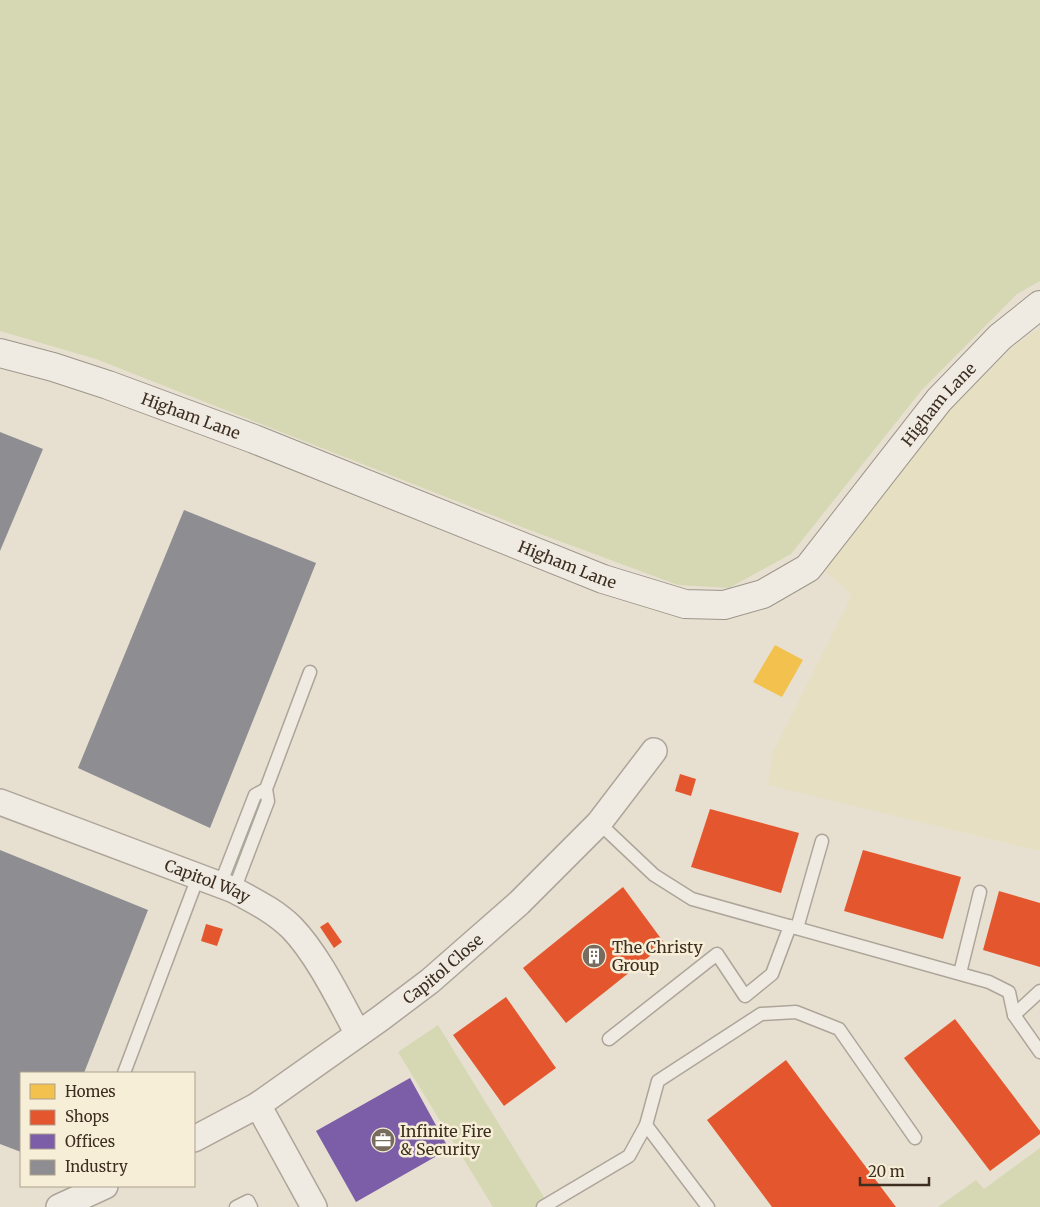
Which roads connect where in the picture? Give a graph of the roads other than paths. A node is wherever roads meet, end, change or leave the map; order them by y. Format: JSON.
{"nodes":[{"id":1,"x":1040,"y":305,"type":"edge"},
{"id":2,"x":0,"y":353,"type":"edge"},
{"id":3,"x":310,"y":672,"type":"dead end"},
{"id":4,"x":654,"y":751,"type":"dead end"},
{"id":5,"x":0,"y":802,"type":"edge"},
{"id":6,"x":599,"y":823,"type":"junction"},
{"id":7,"x":822,"y":841,"type":"dead end"},
{"id":8,"x":217,"y":884,"type":"junction"},
{"id":9,"x":980,"y":892,"type":"dead end"},
{"id":10,"x":794,"y":927,"type":"junction"},
{"id":11,"x":960,"y":973,"type":"junction"},
{"id":12,"x":1040,"y":991,"type":"edge"},
{"id":13,"x":1014,"y":1014,"type":"junction"},
{"id":14,"x":358,"y":1034,"type":"junction"},
{"id":15,"x":608,"y":1039,"type":"dead end"},
{"id":16,"x":1040,"y":1052,"type":"edge"},
{"id":17,"x":124,"y":1072,"type":"edge"},
{"id":18,"x":258,"y":1104,"type":"junction"},
{"id":19,"x":646,"y":1125,"type":"junction"},
{"id":20,"x":915,"y":1138,"type":"dead end"},
{"id":21,"x":195,"y":1139,"type":"edge"},
{"id":22,"x":103,"y":1187,"type":"edge"},
{"id":23,"x":59,"y":1207,"type":"edge"},
{"id":24,"x":236,"y":1207,"type":"edge"},
{"id":25,"x":252,"y":1207,"type":"edge"},
{"id":26,"x":314,"y":1207,"type":"edge"},
{"id":27,"x":543,"y":1207,"type":"edge"},
{"id":28,"x":708,"y":1207,"type":"edge"}],
"edges":[{"from":1,"to":2,"type":"street","name":"Higham Lane"},
{"from":3,"to":8,"type":"lane"},
{"from":4,"to":6,"type":"street","name":"Capitol Close"},
{"from":5,"to":8,"type":"street","name":"Capitol Way"},
{"from":6,"to":10,"type":"lane"},
{"from":6,"to":14,"type":"street","name":"Capitol Close"},
{"from":7,"to":10,"type":"lane"},
{"from":8,"to":14,"type":"street","name":"Capitol Way"},
{"from":8,"to":17,"type":"lane"},
{"from":9,"to":11,"type":"lane"},
{"from":10,"to":11,"type":"lane"},
{"from":10,"to":15,"type":"lane"},
{"from":11,"to":13,"type":"lane"},
{"from":12,"to":13,"type":"lane"},
{"from":13,"to":16,"type":"lane"},
{"from":14,"to":18,"type":"street","name":"Capitol Close"},
{"from":18,"to":21,"type":"street","name":"Capitol Close"},
{"from":18,"to":26,"type":"street"},
{"from":19,"to":20,"type":"lane"},
{"from":19,"to":27,"type":"lane"},
{"from":19,"to":28,"type":"lane"},
{"from":22,"to":23,"type":"street"},
{"from":24,"to":25,"type":"lane"}]}
